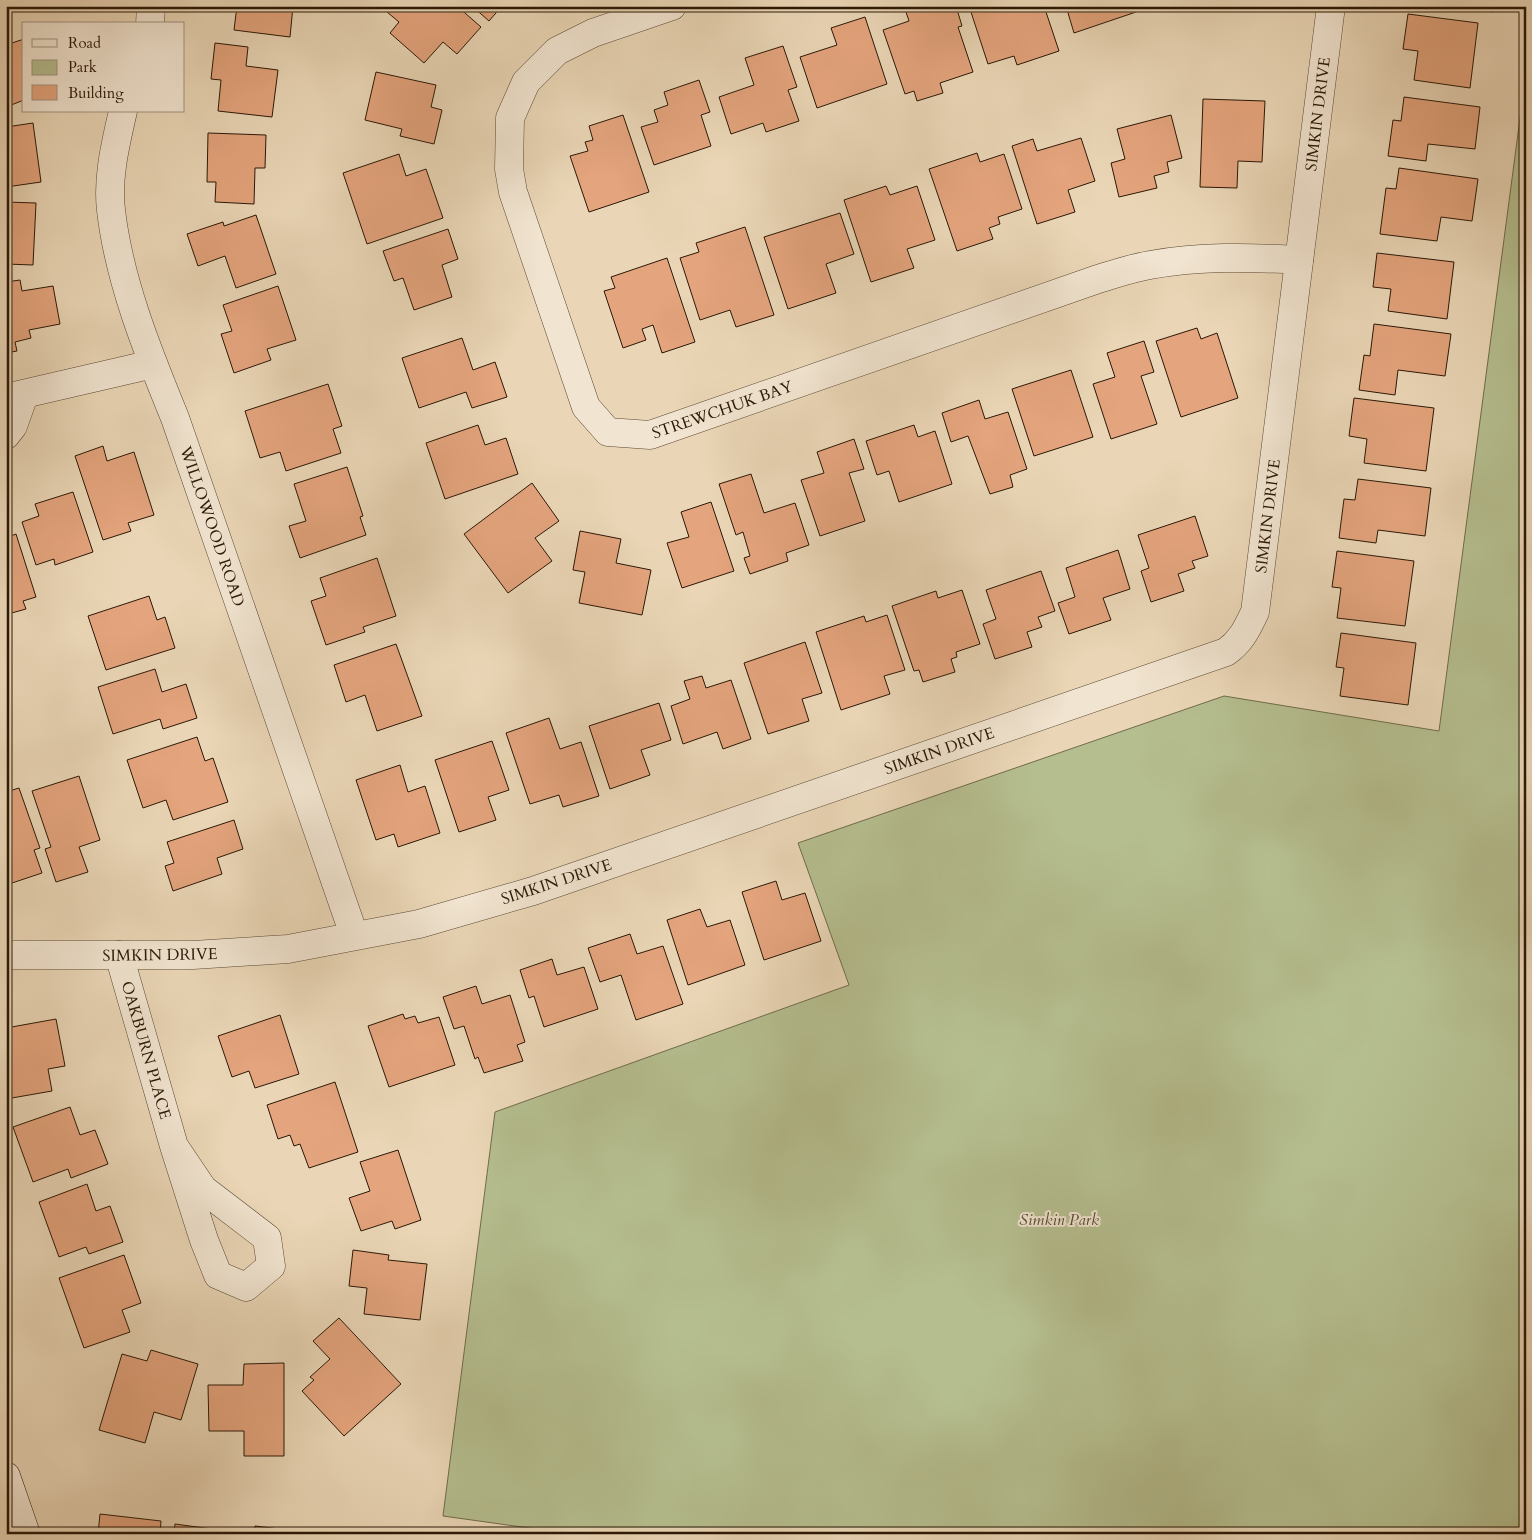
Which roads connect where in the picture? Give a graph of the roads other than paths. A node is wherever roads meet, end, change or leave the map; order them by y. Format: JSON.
{"nodes":[{"id":1,"x":151,"y":6,"type":"edge"},
{"id":2,"x":672,"y":6,"type":"edge"},
{"id":3,"x":1331,"y":6,"type":"edge"},
{"id":4,"x":150,"y":22,"type":"edge"},
{"id":5,"x":123,"y":112,"type":"edge"},
{"id":6,"x":1299,"y":260,"type":"junction"},
{"id":7,"x":153,"y":364,"type":"junction"},
{"id":8,"x":15,"y":397,"type":"edge"},
{"id":9,"x":6,"y":435,"type":"edge"},
{"id":10,"x":354,"y":935,"type":"junction"},
{"id":11,"x":6,"y":955,"type":"edge"},
{"id":12,"x":119,"y":955,"type":"junction"},
{"id":13,"x":174,"y":1146,"type":"junction"},
{"id":14,"x":6,"y":1476,"type":"edge"},
{"id":15,"x":26,"y":1534,"type":"edge"}],
"edges":[{"from":1,"to":4,"type":"street"},
{"from":2,"to":6,"type":"street","name":"STREWCHUK BAY"},
{"from":3,"to":6,"type":"street","name":"SIMKIN DRIVE"},
{"from":5,"to":7,"type":"street","name":"WILLOWOOD ROAD"},
{"from":6,"to":10,"type":"street","name":"SIMKIN DRIVE"},
{"from":7,"to":8,"type":"street"},
{"from":7,"to":10,"type":"street","name":"WILLOWOOD ROAD"},
{"from":8,"to":9,"type":"street"},
{"from":10,"to":12,"type":"street","name":"SIMKIN DRIVE"},
{"from":11,"to":12,"type":"street","name":"SIMKIN DRIVE"},
{"from":12,"to":13,"type":"street","name":"OAKBURN PLACE"},
{"from":13,"to":13,"type":"street","name":"OAKBURN PLACE"},
{"from":14,"to":15,"type":"street"}]}
